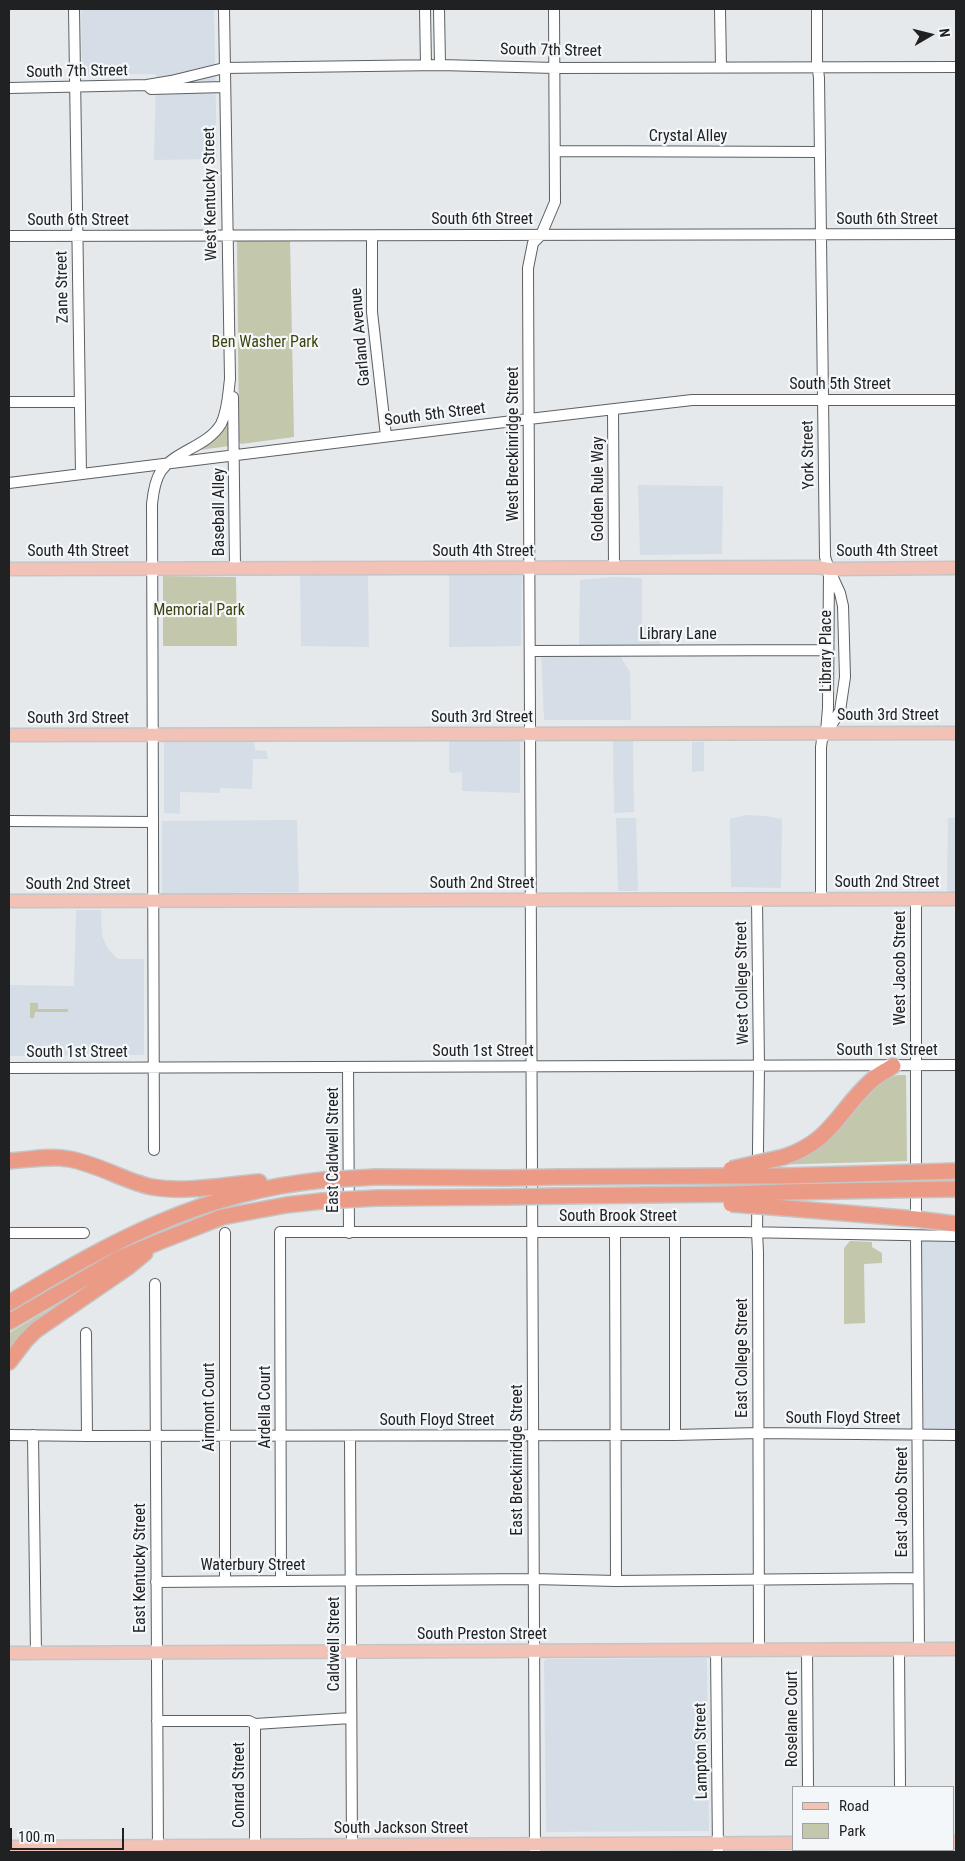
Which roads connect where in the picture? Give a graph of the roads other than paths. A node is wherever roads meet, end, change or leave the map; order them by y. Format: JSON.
{"nodes":[{"id":1,"x":74,"y":9,"type":"edge"},
{"id":2,"x":224,"y":9,"type":"edge"},
{"id":3,"x":425,"y":9,"type":"edge"},
{"id":4,"x":439,"y":9,"type":"edge"},
{"id":5,"x":554,"y":9,"type":"edge"},
{"id":6,"x":720,"y":9,"type":"edge"},
{"id":7,"x":816,"y":9,"type":"edge"},
{"id":8,"x":440,"y":64,"type":"junction"},
{"id":9,"x":426,"y":65,"type":"junction"},
{"id":10,"x":721,"y":67,"type":"junction"},
{"id":11,"x":818,"y":67,"type":"junction"},
{"id":12,"x":956,"y":67,"type":"edge"},
{"id":13,"x":224,"y":68,"type":"junction"},
{"id":14,"x":555,"y":68,"type":"junction"},
{"id":15,"x":147,"y":85,"type":"junction"},
{"id":16,"x":75,"y":87,"type":"junction"},
{"id":17,"x":224,"y":87,"type":"junction"},
{"id":18,"x":9,"y":88,"type":"edge"},
{"id":19,"x":556,"y":151,"type":"junction"},
{"id":20,"x":820,"y":152,"type":"junction"},
{"id":21,"x":226,"y":234,"type":"junction"},
{"id":22,"x":956,"y":234,"type":"edge"},
{"id":23,"x":541,"y":235,"type":"junction"},
{"id":24,"x":821,"y":235,"type":"junction"},
{"id":25,"x":9,"y":236,"type":"edge"},
{"id":26,"x":77,"y":236,"type":"junction"},
{"id":27,"x":372,"y":236,"type":"junction"},
{"id":28,"x":230,"y":379,"type":"junction"},
{"id":29,"x":824,"y":400,"type":"junction"},
{"id":30,"x":956,"y":400,"type":"edge"},
{"id":31,"x":9,"y":402,"type":"edge"},
{"id":32,"x":80,"y":402,"type":"junction"},
{"id":33,"x":613,"y":410,"type":"junction"},
{"id":34,"x":529,"y":419,"type":"junction"},
{"id":35,"x":386,"y":436,"type":"junction"},
{"id":36,"x":235,"y":455,"type":"junction"},
{"id":37,"x":170,"y":463,"type":"junction"},
{"id":38,"x":81,"y":474,"type":"junction"},
{"id":39,"x":9,"y":484,"type":"edge"},
{"id":40,"x":614,"y":567,"type":"junction"},
{"id":41,"x":152,"y":568,"type":"junction"},
{"id":42,"x":235,"y":568,"type":"junction"},
{"id":43,"x":529,"y":568,"type":"junction"},
{"id":44,"x":956,"y":568,"type":"edge"},
{"id":45,"x":9,"y":569,"type":"edge"},
{"id":46,"x":829,"y":569,"type":"junction"},
{"id":47,"x":827,"y":650,"type":"junction"},
{"id":48,"x":530,"y":651,"type":"junction"},
{"id":49,"x":826,"y":732,"type":"junction"},
{"id":50,"x":956,"y":733,"type":"edge"},
{"id":51,"x":530,"y":734,"type":"junction"},
{"id":52,"x":9,"y":735,"type":"edge"},
{"id":53,"x":153,"y":735,"type":"junction"},
{"id":54,"x":9,"y":821,"type":"edge"},
{"id":55,"x":153,"y":822,"type":"junction"},
{"id":56,"x":956,"y":899,"type":"edge"},
{"id":57,"x":531,"y":900,"type":"junction"},
{"id":58,"x":757,"y":900,"type":"junction"},
{"id":59,"x":821,"y":900,"type":"junction"},
{"id":60,"x":916,"y":900,"type":"junction"},
{"id":61,"x":9,"y":901,"type":"edge"},
{"id":62,"x":153,"y":901,"type":"junction"},
{"id":63,"x":894,"y":1066,"type":"junction"},
{"id":64,"x":917,"y":1066,"type":"junction"},
{"id":65,"x":956,"y":1066,"type":"edge"},
{"id":66,"x":348,"y":1067,"type":"junction"},
{"id":67,"x":531,"y":1067,"type":"junction"},
{"id":68,"x":759,"y":1067,"type":"junction"},
{"id":69,"x":9,"y":1068,"type":"edge"},
{"id":70,"x":154,"y":1068,"type":"junction"},
{"id":71,"x":154,"y":1150,"type":"dead end"},
{"id":72,"x":9,"y":1162,"type":"edge"},
{"id":73,"x":956,"y":1171,"type":"edge"},
{"id":74,"x":731,"y":1172,"type":"junction"},
{"id":75,"x":238,"y":1189,"type":"junction"},
{"id":76,"x":956,"y":1189,"type":"edge"},
{"id":77,"x":731,"y":1199,"type":"junction"},
{"id":78,"x":916,"y":1219,"type":"junction"},
{"id":79,"x":956,"y":1224,"type":"edge"},
{"id":80,"x":280,"y":1232,"type":"joint"},
{"id":81,"x":532,"y":1232,"type":"junction"},
{"id":82,"x":615,"y":1232,"type":"junction"},
{"id":83,"x":675,"y":1232,"type":"junction"},
{"id":84,"x":756,"y":1232,"type":"junction"},
{"id":85,"x":9,"y":1233,"type":"edge"},
{"id":86,"x":84,"y":1233,"type":"dead end"},
{"id":87,"x":225,"y":1233,"type":"dead end"},
{"id":88,"x":349,"y":1233,"type":"junction"},
{"id":89,"x":916,"y":1236,"type":"junction"},
{"id":90,"x":956,"y":1236,"type":"edge"},
{"id":91,"x":139,"y":1254,"type":"junction"},
{"id":92,"x":155,"y":1284,"type":"dead end"},
{"id":93,"x":9,"y":1303,"type":"edge"},
{"id":94,"x":9,"y":1322,"type":"edge"},
{"id":95,"x":86,"y":1332,"type":"dead end"},
{"id":96,"x":9,"y":1362,"type":"edge"},
{"id":97,"x":759,"y":1433,"type":"junction"},
{"id":98,"x":9,"y":1435,"type":"edge"},
{"id":99,"x":34,"y":1435,"type":"junction"},
{"id":100,"x":675,"y":1435,"type":"junction"},
{"id":101,"x":918,"y":1435,"type":"junction"},
{"id":102,"x":956,"y":1435,"type":"edge"},
{"id":103,"x":87,"y":1436,"type":"junction"},
{"id":104,"x":156,"y":1436,"type":"junction"},
{"id":105,"x":225,"y":1436,"type":"junction"},
{"id":106,"x":281,"y":1436,"type":"junction"},
{"id":107,"x":350,"y":1436,"type":"junction"},
{"id":108,"x":533,"y":1436,"type":"junction"},
{"id":109,"x":616,"y":1436,"type":"junction"},
{"id":110,"x":918,"y":1578,"type":"junction"},
{"id":111,"x":759,"y":1579,"type":"junction"},
{"id":112,"x":533,"y":1580,"type":"junction"},
{"id":113,"x":281,"y":1581,"type":"junction"},
{"id":114,"x":350,"y":1581,"type":"junction"},
{"id":115,"x":616,"y":1581,"type":"junction"},
{"id":116,"x":156,"y":1582,"type":"junction"},
{"id":117,"x":225,"y":1582,"type":"junction"},
{"id":118,"x":899,"y":1649,"type":"junction"},
{"id":119,"x":919,"y":1649,"type":"junction"},
{"id":120,"x":956,"y":1649,"type":"edge"},
{"id":121,"x":716,"y":1650,"type":"junction"},
{"id":122,"x":759,"y":1650,"type":"junction"},
{"id":123,"x":807,"y":1650,"type":"junction"},
{"id":124,"x":533,"y":1651,"type":"junction"},
{"id":125,"x":156,"y":1652,"type":"junction"},
{"id":126,"x":350,"y":1652,"type":"junction"},
{"id":127,"x":9,"y":1653,"type":"edge"},
{"id":128,"x":36,"y":1653,"type":"junction"},
{"id":129,"x":351,"y":1718,"type":"junction"},
{"id":130,"x":157,"y":1722,"type":"junction"},
{"id":131,"x":255,"y":1724,"type":"junction"},
{"id":132,"x":808,"y":1786,"type":"edge"},
{"id":133,"x":900,"y":1786,"type":"edge"},
{"id":134,"x":792,"y":1843,"type":"edge"},
{"id":135,"x":255,"y":1846,"type":"junction"},
{"id":136,"x":9,"y":1847,"type":"edge"},
{"id":137,"x":535,"y":1848,"type":"edge"},
{"id":138,"x":718,"y":1848,"type":"edge"},
{"id":139,"x":158,"y":1849,"type":"edge"},
{"id":140,"x":224,"y":1849,"type":"edge"},
{"id":141,"x":287,"y":1849,"type":"edge"},
{"id":142,"x":352,"y":1849,"type":"edge"}],
"edges":[{"from":1,"to":16,"type":"street","name":"Zane Street"},
{"from":2,"to":13,"type":"street","name":"West Kentucky Street"},
{"from":3,"to":9,"type":"street"},
{"from":4,"to":8,"type":"street"},
{"from":5,"to":14,"type":"street","name":"West Breckinridge Street"},
{"from":6,"to":10,"type":"street"},
{"from":7,"to":11,"type":"street","name":"York Street"},
{"from":8,"to":9,"type":"street","name":"South 7th Street"},
{"from":8,"to":14,"type":"street","name":"South 7th Street"},
{"from":9,"to":13,"type":"street","name":"South 7th Street"},
{"from":10,"to":11,"type":"street","name":"South 7th Street"},
{"from":10,"to":14,"type":"street","name":"South 7th Street"},
{"from":11,"to":12,"type":"street","name":"South 7th Street"},
{"from":11,"to":20,"type":"street","name":"York Street"},
{"from":13,"to":15,"type":"street","name":"South 7th Street"},
{"from":13,"to":17,"type":"street","name":"West Kentucky Street"},
{"from":14,"to":19,"type":"street","name":"West Breckinridge Street"},
{"from":15,"to":16,"type":"street","name":"South 7th Street"},
{"from":15,"to":17,"type":"street","name":"South 7th Street"},
{"from":16,"to":18,"type":"street","name":"South 7th Street"},
{"from":16,"to":26,"type":"street","name":"Zane Street"},
{"from":17,"to":21,"type":"street","name":"West Kentucky Street"},
{"from":19,"to":20,"type":"street","name":"Crystal Alley"},
{"from":19,"to":23,"type":"street","name":"West Breckinridge Street"},
{"from":20,"to":24,"type":"street","name":"York Street"},
{"from":21,"to":26,"type":"street","name":"South 6th Street"},
{"from":21,"to":27,"type":"street","name":"South 6th Street"},
{"from":21,"to":28,"type":"street","name":"West Kentucky Street"},
{"from":22,"to":24,"type":"street","name":"South 6th Street"},
{"from":23,"to":24,"type":"street","name":"South 6th Street"},
{"from":23,"to":27,"type":"street","name":"South 6th Street"},
{"from":23,"to":34,"type":"street","name":"West Breckinridge Street"},
{"from":24,"to":29,"type":"street","name":"York Street"},
{"from":25,"to":26,"type":"street","name":"South 6th Street"},
{"from":26,"to":32,"type":"street","name":"Zane Street"},
{"from":27,"to":35,"type":"street","name":"Garland Avenue"},
{"from":28,"to":36,"type":"street","name":"West Kentucky Street"},
{"from":28,"to":37,"type":"street","name":"West Kentucky Street"},
{"from":29,"to":30,"type":"street","name":"South 5th Street"},
{"from":29,"to":33,"type":"street","name":"South 5th Street"},
{"from":29,"to":46,"type":"street","name":"York Street"},
{"from":31,"to":32,"type":"street"},
{"from":32,"to":38,"type":"street","name":"Zane Street"},
{"from":33,"to":34,"type":"street","name":"South 5th Street"},
{"from":33,"to":40,"type":"street","name":"Golden Rule Way"},
{"from":34,"to":35,"type":"street","name":"South 5th Street"},
{"from":34,"to":43,"type":"street","name":"West Breckinridge Street"},
{"from":35,"to":36,"type":"street","name":"South 5th Street"},
{"from":36,"to":37,"type":"street","name":"South 5th Street"},
{"from":36,"to":42,"type":"street","name":"Baseball Alley"},
{"from":37,"to":38,"type":"street","name":"South 5th Street"},
{"from":37,"to":41,"type":"street","name":"West Kentucky Street"},
{"from":38,"to":39,"type":"street","name":"South 5th Street"},
{"from":40,"to":43,"type":"main road","name":"South 4th Street"},
{"from":40,"to":46,"type":"main road","name":"South 4th Street"},
{"from":41,"to":42,"type":"main road","name":"South 4th Street"},
{"from":41,"to":45,"type":"main road","name":"South 4th Street"},
{"from":41,"to":53,"type":"street","name":"West Kentucky Street"},
{"from":42,"to":43,"type":"main road","name":"South 4th Street"},
{"from":43,"to":48,"type":"street","name":"West Breckinridge Street"},
{"from":44,"to":46,"type":"main road","name":"South 4th Street"},
{"from":46,"to":47,"type":"street","name":"York Street"},
{"from":46,"to":49,"type":"street","name":"Library Place"},
{"from":47,"to":48,"type":"street","name":"Library Lane"},
{"from":47,"to":49,"type":"street","name":"York Street"},
{"from":48,"to":51,"type":"street","name":"West Breckinridge Street"},
{"from":49,"to":50,"type":"main road","name":"South 3rd Street"},
{"from":49,"to":51,"type":"main road","name":"South 3rd Street"},
{"from":49,"to":59,"type":"street","name":"York Street"},
{"from":51,"to":53,"type":"main road","name":"South 3rd Street"},
{"from":51,"to":57,"type":"street","name":"West Breckinridge Street"},
{"from":52,"to":53,"type":"main road","name":"South 3rd Street"},
{"from":53,"to":55,"type":"street","name":"West Kentucky Street"},
{"from":54,"to":55,"type":"street"},
{"from":55,"to":62,"type":"street","name":"West Kentucky Street"},
{"from":56,"to":60,"type":"main road","name":"South 2nd Street"},
{"from":57,"to":58,"type":"main road","name":"South 2nd Street"},
{"from":57,"to":62,"type":"main road","name":"South 2nd Street"},
{"from":57,"to":67,"type":"street","name":"West Breckinridge Street"},
{"from":58,"to":59,"type":"main road","name":"South 2nd Street"},
{"from":58,"to":68,"type":"street","name":"West College Street"},
{"from":59,"to":60,"type":"main road","name":"South 2nd Street"},
{"from":60,"to":64,"type":"street","name":"West Jacob Street"},
{"from":61,"to":62,"type":"main road","name":"South 2nd Street"},
{"from":62,"to":70,"type":"street","name":"West Kentucky Street"},
{"from":63,"to":64,"type":"street","name":"South 1st Street"},
{"from":63,"to":68,"type":"street","name":"South 1st Street"},
{"from":63,"to":74,"type":"highway","bridge":true},
{"from":64,"to":65,"type":"street","name":"South 1st Street"},
{"from":64,"to":78,"type":"street"},
{"from":66,"to":67,"type":"street","name":"South 1st Street"},
{"from":66,"to":70,"type":"street","name":"South 1st Street"},
{"from":66,"to":88,"type":"street","name":"East Caldwell Street"},
{"from":67,"to":68,"type":"street","name":"South 1st Street"},
{"from":67,"to":81,"type":"street","name":"East Breckinridge Street"},
{"from":68,"to":84,"type":"street","name":"East College Street"},
{"from":69,"to":70,"type":"street","name":"South 1st Street"},
{"from":70,"to":71,"type":"street"},
{"from":72,"to":75,"type":"highway"},
{"from":73,"to":74,"type":"highway","bridge":true},
{"from":74,"to":75,"type":"highway","bridge":true},
{"from":75,"to":93,"type":"highway"},
{"from":76,"to":77,"type":"highway","bridge":true},
{"from":77,"to":78,"type":"highway","bridge":true},
{"from":77,"to":91,"type":"highway","bridge":true},
{"from":78,"to":79,"type":"highway"},
{"from":80,"to":88,"type":"street","name":"South Brook Street"},
{"from":80,"to":106,"type":"street","name":"Ardella Court"},
{"from":81,"to":82,"type":"street","name":"South Brook Street"},
{"from":81,"to":88,"type":"street","name":"South Brook Street"},
{"from":81,"to":108,"type":"street","name":"East Breckinridge Street"},
{"from":82,"to":83,"type":"street","name":"South Brook Street"},
{"from":82,"to":109,"type":"street"},
{"from":83,"to":84,"type":"street","name":"South Brook Street"},
{"from":83,"to":100,"type":"street"},
{"from":84,"to":89,"type":"street","name":"South Brook Street"},
{"from":84,"to":97,"type":"street","name":"East College Street"},
{"from":85,"to":86,"type":"street"},
{"from":87,"to":105,"type":"street","name":"Airmont Court"},
{"from":89,"to":90,"type":"street","name":"South Brook Street"},
{"from":89,"to":101,"type":"street","name":"East Jacob Street"},
{"from":91,"to":94,"type":"highway"},
{"from":91,"to":96,"type":"highway"},
{"from":92,"to":104,"type":"street","name":"East Kentucky Street"},
{"from":95,"to":103,"type":"street"},
{"from":97,"to":100,"type":"street","name":"South Floyd Street"},
{"from":97,"to":101,"type":"street","name":"South Floyd Street"},
{"from":97,"to":111,"type":"street","name":"East College Street"},
{"from":98,"to":99,"type":"street","name":"South Floyd Street"},
{"from":99,"to":103,"type":"street","name":"South Floyd Street"},
{"from":99,"to":128,"type":"street"},
{"from":100,"to":109,"type":"street","name":"South Floyd Street"},
{"from":101,"to":102,"type":"street","name":"South Floyd Street"},
{"from":101,"to":110,"type":"street","name":"East Jacob Street"},
{"from":103,"to":104,"type":"street","name":"South Floyd Street"},
{"from":104,"to":105,"type":"street","name":"South Floyd Street"},
{"from":104,"to":116,"type":"street","name":"East Kentucky Street"},
{"from":105,"to":106,"type":"street","name":"South Floyd Street"},
{"from":105,"to":117,"type":"street","name":"Airmont Court"},
{"from":106,"to":107,"type":"street","name":"South Floyd Street"},
{"from":106,"to":113,"type":"street","name":"Ardella Court"},
{"from":107,"to":108,"type":"street","name":"South Floyd Street"},
{"from":107,"to":114,"type":"street","name":"Caldwell Street"},
{"from":108,"to":109,"type":"street","name":"South Floyd Street"},
{"from":108,"to":112,"type":"street","name":"East Breckinridge Street"},
{"from":109,"to":115,"type":"street"},
{"from":110,"to":111,"type":"street","name":"Waterbury Street"},
{"from":110,"to":119,"type":"street","name":"East Jacob Street"},
{"from":111,"to":115,"type":"street","name":"Waterbury Street"},
{"from":111,"to":122,"type":"street","name":"East College Street"},
{"from":112,"to":114,"type":"street","name":"Waterbury Street"},
{"from":112,"to":115,"type":"street","name":"Waterbury Street"},
{"from":112,"to":124,"type":"street","name":"East Breckinridge Street"},
{"from":113,"to":114,"type":"street","name":"Waterbury Street"},
{"from":113,"to":117,"type":"street","name":"Waterbury Street"},
{"from":114,"to":126,"type":"street","name":"Caldwell Street"},
{"from":116,"to":117,"type":"street","name":"Waterbury Street"},
{"from":116,"to":125,"type":"street","name":"East Kentucky Street"},
{"from":118,"to":119,"type":"main road","name":"South Preston Street"},
{"from":118,"to":123,"type":"main road","name":"South Preston Street"},
{"from":118,"to":133,"type":"street"},
{"from":119,"to":120,"type":"main road","name":"South Preston Street"},
{"from":121,"to":122,"type":"main road","name":"South Preston Street"},
{"from":121,"to":124,"type":"main road","name":"South Preston Street"},
{"from":121,"to":138,"type":"street","name":"Lampton Street"},
{"from":122,"to":123,"type":"main road","name":"South Preston Street"},
{"from":123,"to":132,"type":"street","name":"Roselane Court"},
{"from":124,"to":126,"type":"main road","name":"South Preston Street"},
{"from":124,"to":137,"type":"street","name":"East Breckinridge Street"},
{"from":125,"to":126,"type":"main road","name":"South Preston Street"},
{"from":125,"to":128,"type":"main road","name":"South Preston Street"},
{"from":125,"to":130,"type":"street","name":"East Kentucky Street"},
{"from":126,"to":129,"type":"street","name":"Caldwell Street"},
{"from":127,"to":128,"type":"main road","name":"South Preston Street"},
{"from":129,"to":131,"type":"street"},
{"from":129,"to":142,"type":"street","name":"Caldwell Street"},
{"from":130,"to":131,"type":"street"},
{"from":130,"to":139,"type":"street","name":"East Kentucky Street"},
{"from":131,"to":135,"type":"street","name":"Conrad Street"},
{"from":134,"to":138,"type":"main road","name":"South Jackson Street"},
{"from":135,"to":140,"type":"main road","name":"South Jackson Street"},
{"from":135,"to":141,"type":"main road","name":"South Jackson Street"},
{"from":136,"to":139,"type":"main road","name":"South Jackson Street"},
{"from":137,"to":138,"type":"main road","name":"South Jackson Street"},
{"from":137,"to":142,"type":"main road","name":"South Jackson Street"},
{"from":139,"to":140,"type":"main road","name":"South Jackson Street"},
{"from":141,"to":142,"type":"main road","name":"South Jackson Street"}]}
